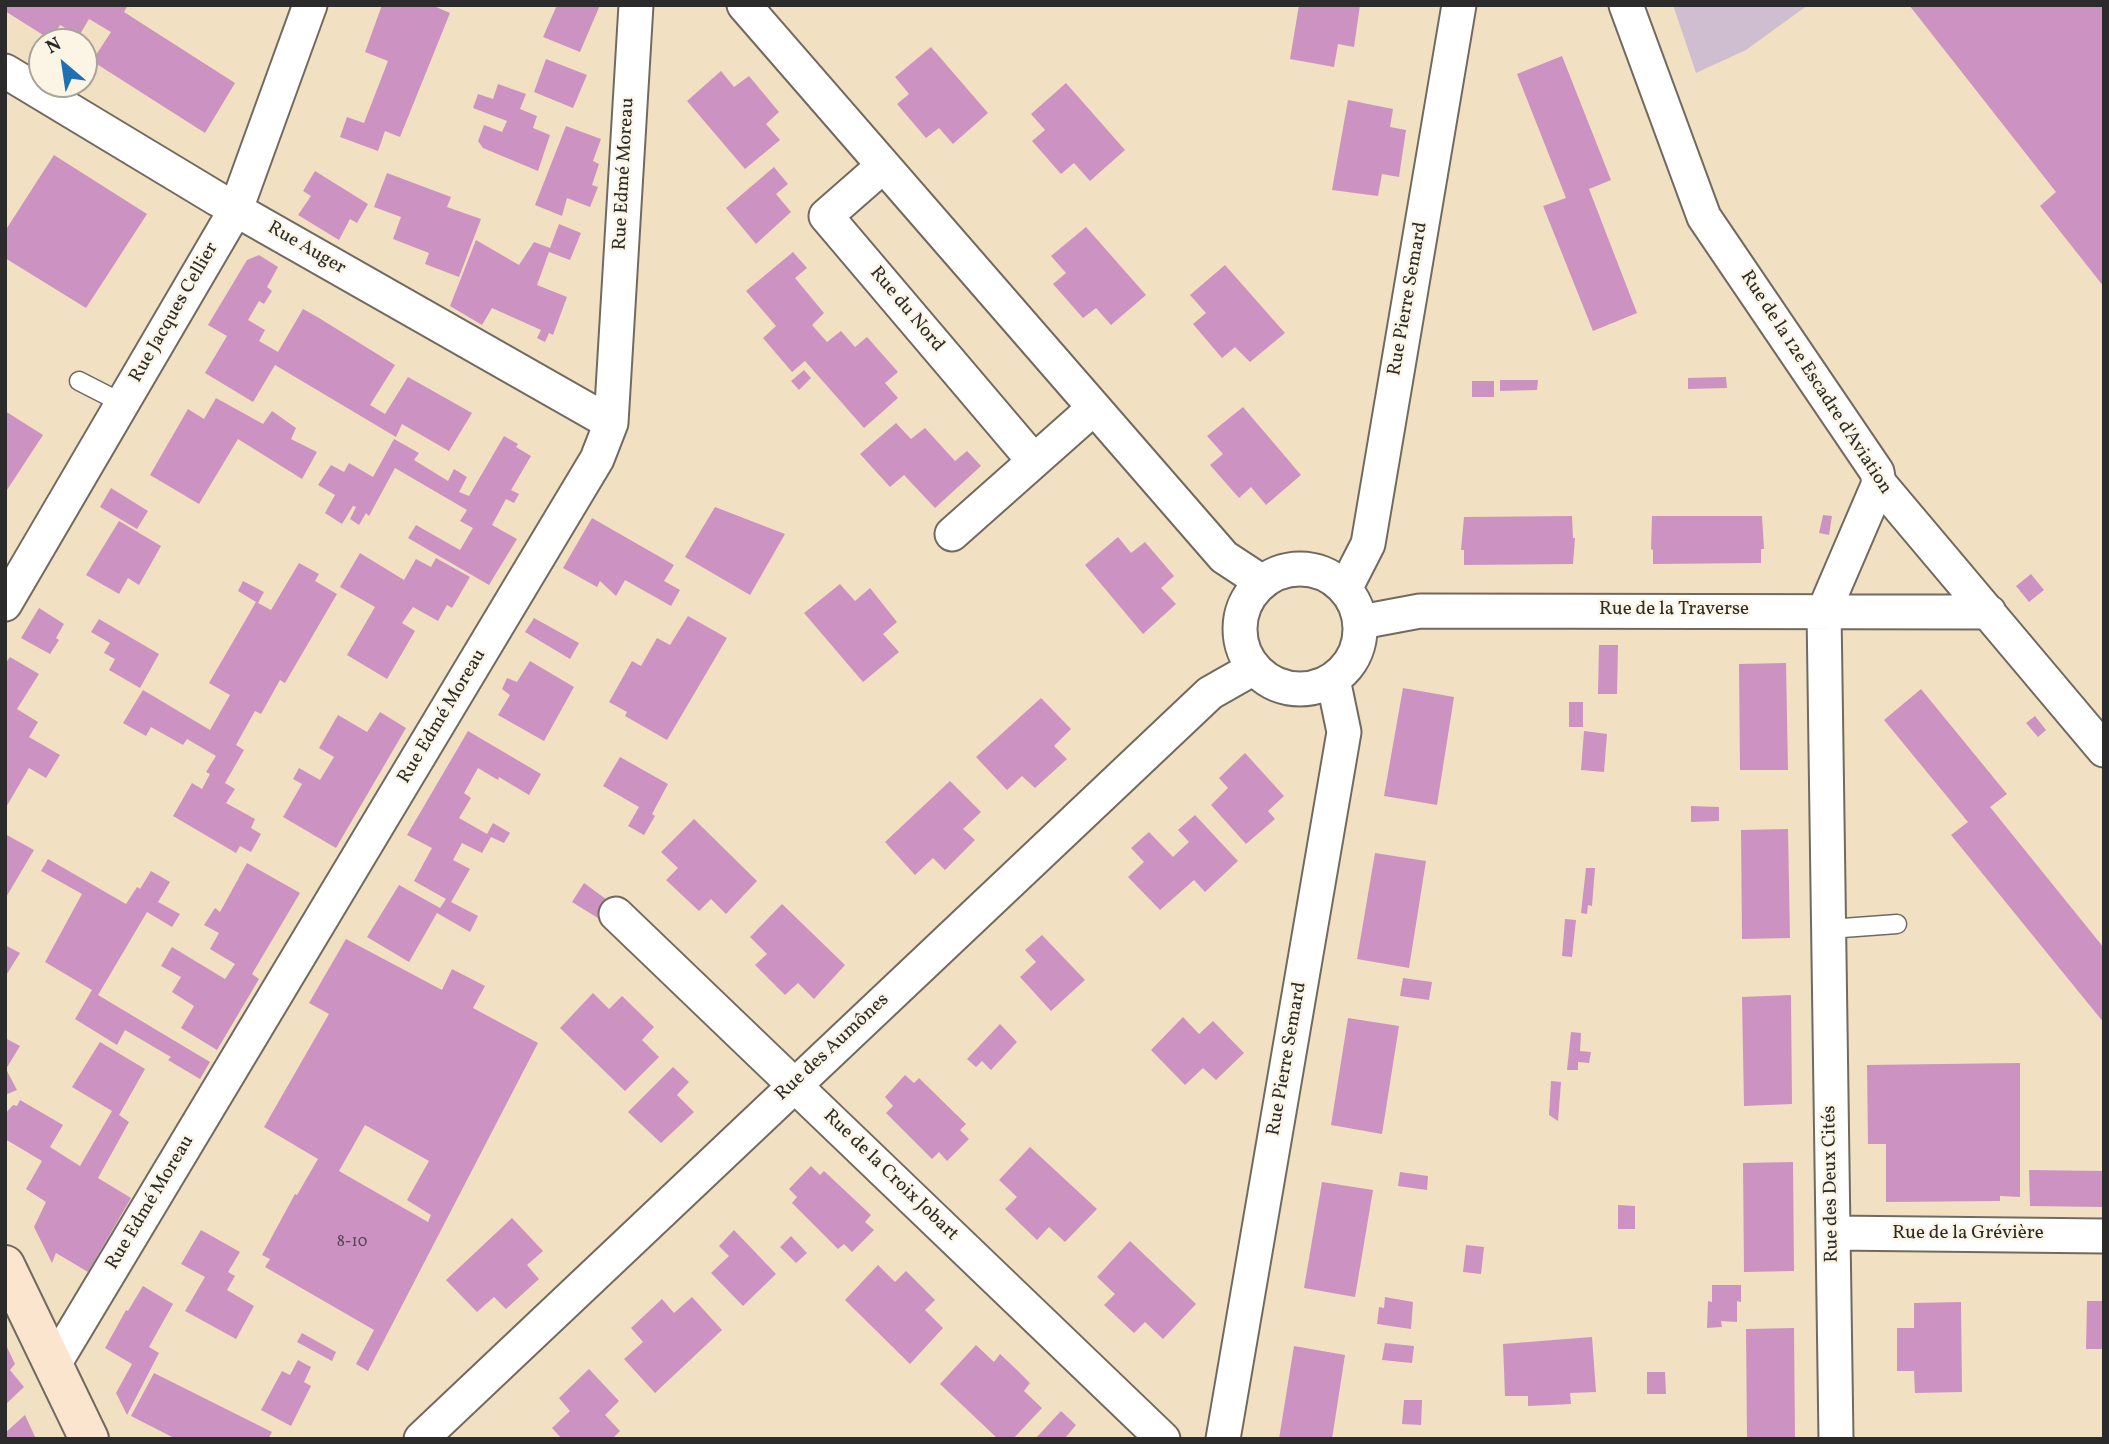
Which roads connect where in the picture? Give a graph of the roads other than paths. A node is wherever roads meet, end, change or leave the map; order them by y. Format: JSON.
{"nodes":[{"id":1,"x":310,"y":5,"type":"edge"},
{"id":2,"x":636,"y":5,"type":"edge"},
{"id":3,"x":744,"y":5,"type":"edge"},
{"id":4,"x":1459,"y":5,"type":"edge"},
{"id":5,"x":1626,"y":5,"type":"edge"},
{"id":6,"x":5,"y":71,"type":"edge"},
{"id":7,"x":883,"y":166,"type":"junction"},
{"id":8,"x":236,"y":209,"type":"junction"},
{"id":9,"x":79,"y":381,"type":"dead end"},
{"id":10,"x":122,"y":403,"type":"junction"},
{"id":11,"x":1094,"y":408,"type":"junction"},
{"id":12,"x":611,"y":423,"type":"junction"},
{"id":13,"x":1034,"y":461,"type":"junction"},
{"id":14,"x":1879,"y":483,"type":"junction"},
{"id":15,"x":952,"y":534,"type":"dead end"},
{"id":16,"x":1262,"y":582,"type":"junction"},
{"id":17,"x":1345,"y":589,"type":"junction"},
{"id":18,"x":5,"y":604,"type":"edge"},
{"id":19,"x":1824,"y":611,"type":"junction"},
{"id":20,"x":1989,"y":612,"type":"junction"},
{"id":21,"x":1361,"y":622,"type":"junction"},
{"id":22,"x":1254,"y":668,"type":"junction"},
{"id":23,"x":1333,"y":679,"type":"junction"},
{"id":24,"x":2104,"y":750,"type":"edge"},
{"id":25,"x":616,"y":914,"type":"dead end"},
{"id":26,"x":1897,"y":924,"type":"dead end"},
{"id":27,"x":1829,"y":929,"type":"junction"},
{"id":28,"x":794,"y":1084,"type":"junction"},
{"id":29,"x":1833,"y":1233,"type":"junction"},
{"id":30,"x":2104,"y":1236,"type":"edge"},
{"id":31,"x":5,"y":1265,"type":"edge"},
{"id":32,"x":53,"y":1366,"type":"junction"},
{"id":33,"x":89,"y":1439,"type":"edge"},
{"id":34,"x":421,"y":1439,"type":"edge"},
{"id":35,"x":1163,"y":1439,"type":"edge"},
{"id":36,"x":1223,"y":1439,"type":"edge"},
{"id":37,"x":1836,"y":1439,"type":"edge"}],
"edges":[{"from":1,"to":8,"type":"street","name":"Rue Jacques Cellier"},
{"from":2,"to":12,"type":"street","name":"Rue Edmé Moreau"},
{"from":3,"to":7,"type":"street"},
{"from":4,"to":17,"type":"street","name":"Rue Pierre Semard"},
{"from":5,"to":14,"type":"street","name":"Rue de la 12e Escadre d'Aviation"},
{"from":6,"to":8,"type":"street","name":"Rue Auger"},
{"from":7,"to":11,"type":"street"},
{"from":7,"to":13,"type":"street","name":"Rue du Nord"},
{"from":8,"to":10,"type":"street","name":"Rue Jacques Cellier"},
{"from":8,"to":12,"type":"street","name":"Rue Auger"},
{"from":9,"to":10,"type":"lane"},
{"from":10,"to":18,"type":"street","name":"Rue Jacques Cellier"},
{"from":11,"to":13,"type":"street"},
{"from":11,"to":16,"type":"street"},
{"from":12,"to":32,"type":"street","name":"Rue Edmé Moreau"},
{"from":13,"to":15,"type":"street"},
{"from":14,"to":19,"type":"street","name":"Rue des Deux Cités"},
{"from":14,"to":20,"type":"street","name":"Rue de la 12e Escadre d'Aviation"},
{"from":16,"to":17,"type":"street"},
{"from":16,"to":22,"type":"street"},
{"from":17,"to":21,"type":"street"},
{"from":19,"to":20,"type":"street","name":"Rue de la Traverse"},
{"from":19,"to":21,"type":"street","name":"Rue de la Traverse"},
{"from":19,"to":27,"type":"street","name":"Rue des Deux Cités"},
{"from":20,"to":24,"type":"street","name":"Rue de la 12e Escadre d'Aviation"},
{"from":21,"to":23,"type":"street"},
{"from":22,"to":23,"type":"street"},
{"from":22,"to":28,"type":"street","name":"Rue des Aumônes"},
{"from":23,"to":36,"type":"street","name":"Rue Pierre Semard"},
{"from":25,"to":28,"type":"street","name":"Rue de la Croix Jobart"},
{"from":26,"to":27,"type":"lane"},
{"from":27,"to":29,"type":"street","name":"Rue des Deux Cités"},
{"from":28,"to":34,"type":"street","name":"Rue des Aumônes"},
{"from":28,"to":35,"type":"street","name":"Rue de la Croix Jobart"},
{"from":29,"to":30,"type":"street","name":"Rue de la Grévière"},
{"from":29,"to":37,"type":"street","name":"Rue des Deux Cités"},
{"from":31,"to":32,"type":"main road"},
{"from":32,"to":33,"type":"main road"}]}
